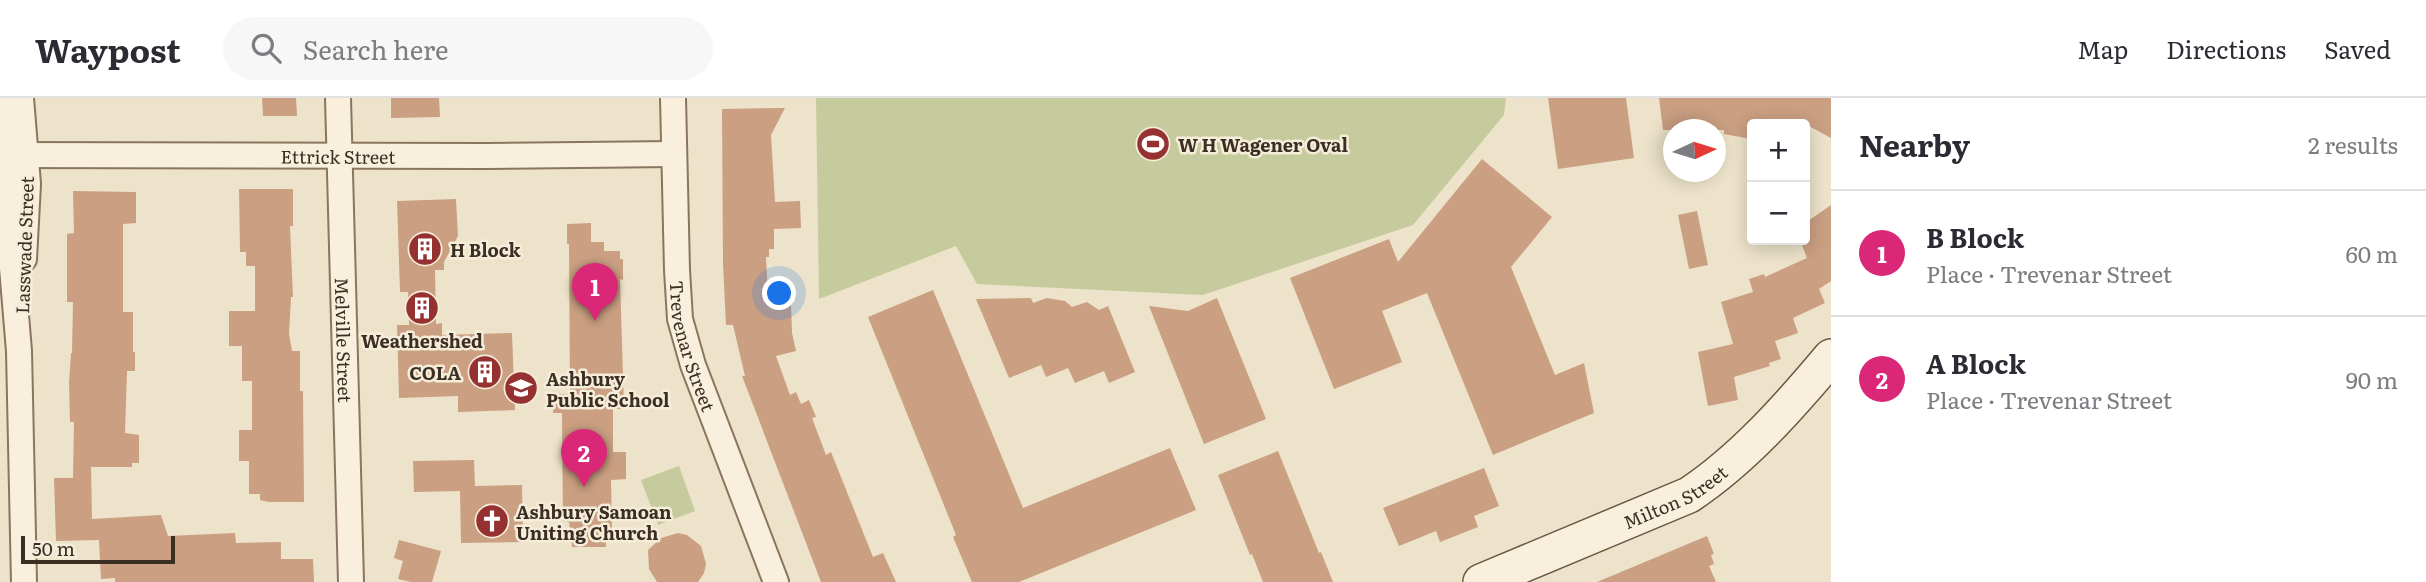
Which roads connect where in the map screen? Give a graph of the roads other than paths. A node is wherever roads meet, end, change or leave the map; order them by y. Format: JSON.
{"nodes":[{"id":1,"x":6,"y":98,"type":"edge"},
{"id":2,"x":21,"y":98,"type":"edge"},
{"id":3,"x":338,"y":98,"type":"edge"},
{"id":4,"x":673,"y":98,"type":"edge"},
{"id":5,"x":674,"y":154,"type":"junction"},
{"id":6,"x":10,"y":155,"type":"edge"},
{"id":7,"x":339,"y":155,"type":"junction"},
{"id":8,"x":1831,"y":357,"type":"edge"},
{"id":9,"x":24,"y":582,"type":"edge"},
{"id":10,"x":351,"y":582,"type":"edge"},
{"id":11,"x":776,"y":582,"type":"edge"},
{"id":12,"x":1481,"y":582,"type":"edge"}],
"edges":[{"from":1,"to":6,"type":"street","name":"Lasswade Street"},
{"from":2,"to":6,"type":"street","name":"Lasswade Street"},
{"from":3,"to":7,"type":"street","name":"Melville Street"},
{"from":4,"to":5,"type":"street","name":"Trevenar Street"},
{"from":5,"to":7,"type":"street","name":"Ettrick Street"},
{"from":5,"to":11,"type":"street","name":"Trevenar Street"},
{"from":6,"to":7,"type":"street","name":"Ettrick Street"},
{"from":6,"to":9,"type":"street","name":"Lasswade Street"},
{"from":7,"to":10,"type":"street","name":"Melville Street"},
{"from":8,"to":12,"type":"main road","name":"Milton Street"}]}
